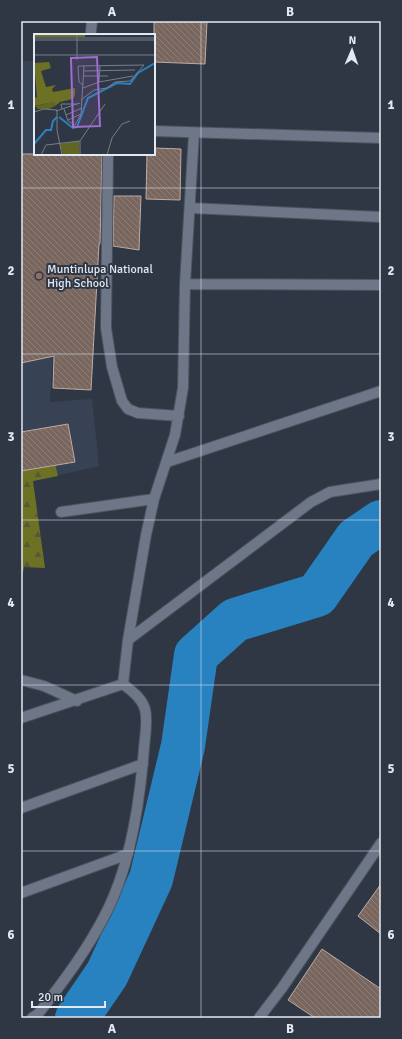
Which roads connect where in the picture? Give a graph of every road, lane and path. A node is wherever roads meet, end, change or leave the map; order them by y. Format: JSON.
{"nodes":[{"id":1,"x":155,"y":131,"type":"edge"},
{"id":2,"x":194,"y":133,"type":"junction"},
{"id":3,"x":381,"y":138,"type":"edge"},
{"id":4,"x":108,"y":155,"type":"edge"},
{"id":5,"x":190,"y":208,"type":"junction"},
{"id":6,"x":381,"y":217,"type":"edge"},
{"id":7,"x":185,"y":284,"type":"junction"},
{"id":8,"x":381,"y":286,"type":"edge"},
{"id":9,"x":381,"y":391,"type":"edge"},
{"id":10,"x":179,"y":416,"type":"junction"},
{"id":11,"x":167,"y":462,"type":"junction"},
{"id":12,"x":381,"y":484,"type":"edge"},
{"id":13,"x":154,"y":499,"type":"junction"},
{"id":14,"x":61,"y":512,"type":"dead end"},
{"id":15,"x":128,"y":640,"type":"junction"},
{"id":16,"x":21,"y":680,"type":"edge"},
{"id":17,"x":124,"y":684,"type":"junction"},
{"id":18,"x":77,"y":701,"type":"junction"},
{"id":19,"x":21,"y":718,"type":"edge"},
{"id":20,"x":143,"y":764,"type":"junction"},
{"id":21,"x":21,"y":808,"type":"edge"},
{"id":22,"x":381,"y":843,"type":"edge"},
{"id":23,"x":128,"y":854,"type":"junction"},
{"id":24,"x":21,"y":893,"type":"edge"},
{"id":25,"x":32,"y":1018,"type":"edge"},
{"id":26,"x":259,"y":1018,"type":"edge"}],
"edges":[{"from":1,"to":2,"type":"street"},
{"from":2,"to":3,"type":"street"},
{"from":2,"to":5,"type":"street"},
{"from":4,"to":10,"type":"street"},
{"from":5,"to":6,"type":"street"},
{"from":5,"to":7,"type":"street"},
{"from":7,"to":8,"type":"street"},
{"from":7,"to":10,"type":"street"},
{"from":9,"to":11,"type":"street"},
{"from":10,"to":11,"type":"street"},
{"from":11,"to":13,"type":"street"},
{"from":12,"to":15,"type":"street"},
{"from":13,"to":14,"type":"street"},
{"from":13,"to":15,"type":"street"},
{"from":15,"to":17,"type":"street"},
{"from":16,"to":18,"type":"street"},
{"from":17,"to":18,"type":"street"},
{"from":17,"to":20,"type":"street"},
{"from":18,"to":19,"type":"street"},
{"from":20,"to":21,"type":"street"},
{"from":20,"to":23,"type":"street"},
{"from":22,"to":26,"type":"street"},
{"from":23,"to":24,"type":"street"},
{"from":23,"to":25,"type":"street"}]}
